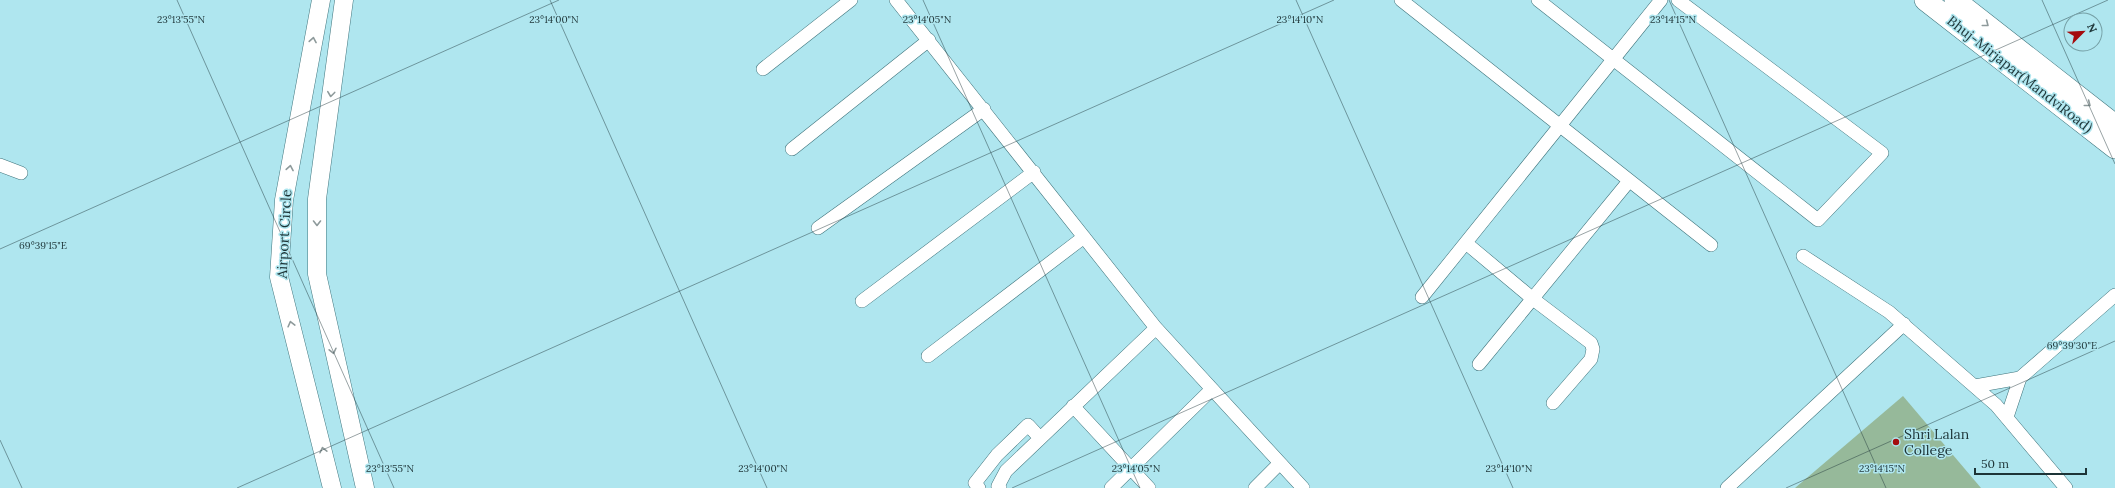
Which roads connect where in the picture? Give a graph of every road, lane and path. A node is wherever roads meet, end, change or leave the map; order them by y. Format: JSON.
{"nodes":[{"id":1,"x":321,"y":0,"type":"edge"},
{"id":2,"x":344,"y":0,"type":"edge"},
{"id":3,"x":851,"y":0,"type":"edge"},
{"id":4,"x":896,"y":0,"type":"edge"},
{"id":5,"x":1401,"y":0,"type":"edge"},
{"id":6,"x":1538,"y":0,"type":"edge"},
{"id":7,"x":1661,"y":0,"type":"edge"},
{"id":8,"x":1678,"y":0,"type":"edge"},
{"id":9,"x":1925,"y":0,"type":"edge"},
{"id":10,"x":1955,"y":0,"type":"edge"},
{"id":11,"x":929,"y":40,"type":"junction"},
{"id":12,"x":1614,"y":59,"type":"junction"},
{"id":13,"x":763,"y":69,"type":"dead end"},
{"id":14,"x":984,"y":109,"type":"junction"},
{"id":15,"x":2115,"y":125,"type":"edge"},
{"id":16,"x":1559,"y":127,"type":"junction"},
{"id":17,"x":792,"y":148,"type":"dead end"},
{"id":18,"x":2115,"y":148,"type":"edge"},
{"id":19,"x":0,"y":165,"type":"edge"},
{"id":20,"x":1034,"y":172,"type":"junction"},
{"id":21,"x":21,"y":174,"type":"dead end"},
{"id":22,"x":1629,"y":181,"type":"junction"},
{"id":23,"x":818,"y":228,"type":"dead end"},
{"id":24,"x":1084,"y":237,"type":"junction"},
{"id":25,"x":1466,"y":243,"type":"junction"},
{"id":26,"x":1711,"y":245,"type":"dead end"},
{"id":27,"x":1803,"y":256,"type":"dead end"},
{"id":28,"x":2115,"y":295,"type":"edge"},
{"id":29,"x":1422,"y":297,"type":"dead end"},
{"id":30,"x":1533,"y":299,"type":"junction"},
{"id":31,"x":862,"y":301,"type":"dead end"},
{"id":32,"x":1904,"y":324,"type":"junction"},
{"id":33,"x":1156,"y":328,"type":"junction"},
{"id":34,"x":928,"y":356,"type":"dead end"},
{"id":35,"x":1479,"y":364,"type":"dead end"},
{"id":36,"x":2020,"y":378,"type":"junction"},
{"id":37,"x":1975,"y":386,"type":"junction"},
{"id":38,"x":1212,"y":389,"type":"junction"},
{"id":39,"x":1553,"y":403,"type":"dead end"},
{"id":40,"x":1073,"y":406,"type":"junction"},
{"id":41,"x":2007,"y":417,"type":"junction"},
{"id":42,"x":1040,"y":438,"type":"junction"},
{"id":43,"x":1280,"y":463,"type":"junction"},
{"id":44,"x":1131,"y":468,"type":"junction"},
{"id":45,"x":332,"y":488,"type":"edge"},
{"id":46,"x":365,"y":488,"type":"edge"},
{"id":47,"x":979,"y":488,"type":"edge"},
{"id":48,"x":1000,"y":488,"type":"edge"},
{"id":49,"x":1111,"y":488,"type":"edge"},
{"id":50,"x":1149,"y":488,"type":"edge"},
{"id":51,"x":1255,"y":488,"type":"edge"},
{"id":52,"x":1303,"y":488,"type":"edge"},
{"id":53,"x":1727,"y":488,"type":"edge"},
{"id":54,"x":2066,"y":488,"type":"edge"}],
"edges":[{"from":45,"to":1,"type":"main road","name":"Airport Circle","one_way":true},
{"from":2,"to":46,"type":"main road","one_way":true},
{"from":3,"to":13,"type":"street"},
{"from":4,"to":11,"type":"street"},
{"from":5,"to":16,"type":"street"},
{"from":6,"to":12,"type":"street"},
{"from":7,"to":12,"type":"street"},
{"from":8,"to":12,"type":"street"},
{"from":9,"to":18,"type":"main road","name":"Bhuj-Mirjapar(MandviRoad)"},
{"from":10,"to":15,"type":"main road","name":"Bhuj-Mirjapar(MandviRoad)","one_way":true},
{"from":11,"to":14,"type":"street"},
{"from":11,"to":17,"type":"street"},
{"from":12,"to":16,"type":"street"},
{"from":14,"to":20,"type":"street"},
{"from":14,"to":23,"type":"street"},
{"from":16,"to":22,"type":"street"},
{"from":16,"to":25,"type":"street"},
{"from":19,"to":21,"type":"street"},
{"from":20,"to":24,"type":"street"},
{"from":20,"to":31,"type":"street"},
{"from":22,"to":26,"type":"street"},
{"from":22,"to":30,"type":"street"},
{"from":24,"to":33,"type":"street"},
{"from":24,"to":34,"type":"street"},
{"from":25,"to":29,"type":"street"},
{"from":25,"to":30,"type":"street"},
{"from":27,"to":32,"type":"street"},
{"from":28,"to":36,"type":"street"},
{"from":30,"to":35,"type":"street"},
{"from":30,"to":39,"type":"street"},
{"from":32,"to":37,"type":"street"},
{"from":32,"to":53,"type":"street"},
{"from":33,"to":38,"type":"street"},
{"from":33,"to":40,"type":"street"},
{"from":36,"to":37,"type":"street"},
{"from":36,"to":41,"type":"street"},
{"from":37,"to":41,"type":"street"},
{"from":38,"to":43,"type":"street"},
{"from":38,"to":44,"type":"street"},
{"from":40,"to":42,"type":"street"},
{"from":40,"to":44,"type":"street"},
{"from":41,"to":54,"type":"street"},
{"from":42,"to":47,"type":"street"},
{"from":42,"to":48,"type":"street"},
{"from":43,"to":51,"type":"street"},
{"from":43,"to":52,"type":"street"},
{"from":44,"to":49,"type":"street"},
{"from":44,"to":50,"type":"street"}]}
